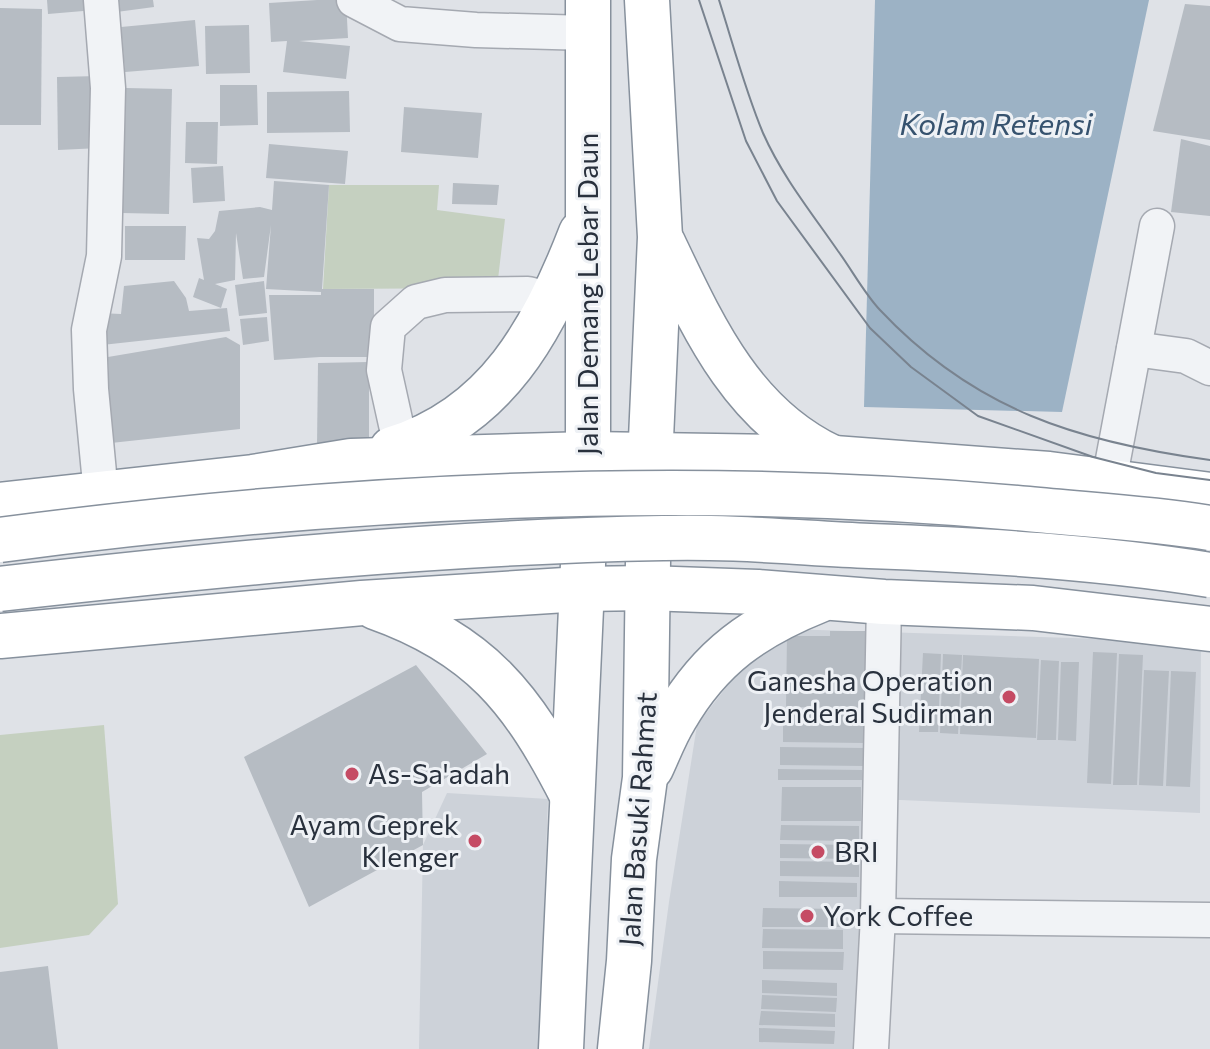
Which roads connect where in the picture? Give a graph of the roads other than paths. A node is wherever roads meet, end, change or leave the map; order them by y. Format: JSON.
{"nodes":[{"id":1,"x":101,"y":0,"type":"edge"},
{"id":2,"x":354,"y":0,"type":"edge"},
{"id":3,"x":647,"y":0,"type":"edge"},
{"id":4,"x":588,"y":16,"type":"edge"},
{"id":5,"x":589,"y":211,"type":"junction"},
{"id":6,"x":1157,"y":226,"type":"dead end"},
{"id":7,"x":660,"y":237,"type":"junction"},
{"id":8,"x":553,"y":300,"type":"junction"},
{"id":9,"x":1134,"y":349,"type":"junction"},
{"id":10,"x":1210,"y":368,"type":"edge"},
{"id":11,"x":401,"y":447,"type":"junction"},
{"id":12,"x":588,"y":454,"type":"junction"},
{"id":13,"x":649,"y":455,"type":"junction"},
{"id":14,"x":834,"y":458,"type":"junction"},
{"id":15,"x":351,"y":461,"type":"junction"},
{"id":16,"x":1049,"y":474,"type":"junction"},
{"id":17,"x":253,"y":477,"type":"junction"},
{"id":18,"x":1109,"y":481,"type":"junction"},
{"id":19,"x":101,"y":494,"type":"junction"},
{"id":20,"x":1210,"y":495,"type":"edge"},
{"id":21,"x":0,"y":505,"type":"edge"},
{"id":22,"x":1210,"y":528,"type":"edge"},
{"id":23,"x":0,"y":540,"type":"edge"},
{"id":24,"x":1210,"y":575,"type":"edge"},
{"id":25,"x":647,"y":588,"type":"junction"},
{"id":26,"x":0,"y":589,"type":"edge"},
{"id":27,"x":581,"y":589,"type":"junction"},
{"id":28,"x":826,"y":597,"type":"junction"},
{"id":29,"x":884,"y":602,"type":"junction"},
{"id":30,"x":362,"y":603,"type":"junction"},
{"id":31,"x":1033,"y":608,"type":"junction"},
{"id":32,"x":261,"y":612,"type":"junction"},
{"id":33,"x":1210,"y":629,"type":"edge"},
{"id":34,"x":0,"y":636,"type":"edge"},
{"id":35,"x":645,"y":778,"type":"junction"},
{"id":36,"x":572,"y":795,"type":"junction"},
{"id":37,"x":878,"y":916,"type":"junction"},
{"id":38,"x":1210,"y":920,"type":"edge"},
{"id":39,"x":561,"y":1049,"type":"edge"},
{"id":40,"x":620,"y":1049,"type":"edge"},
{"id":41,"x":871,"y":1049,"type":"edge"}],
"edges":[{"from":1,"to":19,"type":"street"},
{"from":2,"to":4,"type":"street"},
{"from":3,"to":7,"type":"highway"},
{"from":4,"to":5,"type":"highway","name":"Jalan Demang Lebar Daun"},
{"from":5,"to":8,"type":"highway"},
{"from":5,"to":12,"type":"highway","name":"Jalan Demang Lebar Daun"},
{"from":6,"to":9,"type":"street"},
{"from":7,"to":13,"type":"highway"},
{"from":7,"to":14,"type":"highway"},
{"from":8,"to":11,"type":"highway"},
{"from":8,"to":11,"type":"street"},
{"from":9,"to":10,"type":"street"},
{"from":9,"to":18,"type":"street"},
{"from":11,"to":15,"type":"highway"},
{"from":12,"to":13,"type":"highway"},
{"from":12,"to":15,"type":"highway"},
{"from":12,"to":27,"type":"highway","name":"Jalan Demang Lebar Daun"},
{"from":13,"to":14,"type":"highway"},
{"from":13,"to":25,"type":"highway"},
{"from":14,"to":16,"type":"highway"},
{"from":15,"to":17,"type":"highway"},
{"from":16,"to":18,"type":"highway"},
{"from":16,"to":31,"type":"highway"},
{"from":17,"to":19,"type":"highway"},
{"from":17,"to":32,"type":"highway"},
{"from":18,"to":20,"type":"highway"},
{"from":19,"to":21,"type":"highway"},
{"from":22,"to":23,"type":"highway","bridge":true},
{"from":24,"to":26,"type":"highway","bridge":true},
{"from":25,"to":27,"type":"highway"},
{"from":25,"to":28,"type":"highway"},
{"from":25,"to":35,"type":"highway","name":"Jalan Basuki Rahmat"},
{"from":27,"to":30,"type":"highway"},
{"from":27,"to":36,"type":"highway"},
{"from":28,"to":29,"type":"highway"},
{"from":28,"to":35,"type":"highway"},
{"from":29,"to":31,"type":"highway"},
{"from":29,"to":37,"type":"street"},
{"from":30,"to":32,"type":"highway"},
{"from":30,"to":36,"type":"highway"},
{"from":31,"to":33,"type":"highway"},
{"from":32,"to":34,"type":"highway"},
{"from":35,"to":40,"type":"highway","name":"Jalan Basuki Rahmat"},
{"from":36,"to":39,"type":"highway"},
{"from":37,"to":38,"type":"street"},
{"from":37,"to":41,"type":"street"}]}
